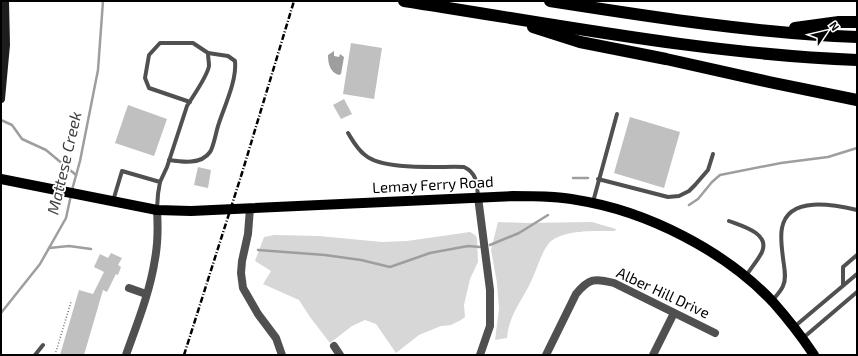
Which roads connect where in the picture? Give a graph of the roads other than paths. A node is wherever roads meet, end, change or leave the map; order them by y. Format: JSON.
{"nodes":[{"id":1,"x":5,"y":1,"type":"edge"},
{"id":2,"x":404,"y":1,"type":"edge"},
{"id":3,"x":550,"y":1,"type":"edge"},
{"id":4,"x":496,"y":15,"type":"junction"},
{"id":5,"x":857,"y":22,"type":"edge"},
{"id":6,"x":771,"y":31,"type":"junction"},
{"id":7,"x":857,"y":37,"type":"edge"},
{"id":8,"x":208,"y":53,"type":"junction"},
{"id":9,"x":857,"y":60,"type":"edge"},
{"id":10,"x":2,"y":89,"type":"edge"},
{"id":11,"x":1,"y":99,"type":"edge"},
{"id":12,"x":857,"y":100,"type":"edge"},
{"id":13,"x":190,"y":102,"type":"junction"},
{"id":14,"x":617,"y":114,"type":"dead end"},
{"id":15,"x":348,"y":133,"type":"dead end"},
{"id":16,"x":713,"y":154,"type":"dead end"},
{"id":17,"x":169,"y":160,"type":"junction"},
{"id":18,"x":598,"y":178,"type":"junction"},
{"id":19,"x":1,"y":179,"type":"edge"},
{"id":20,"x":160,"y":182,"type":"junction"},
{"id":21,"x":478,"y":197,"type":"junction"},
{"id":22,"x":113,"y":201,"type":"junction"},
{"id":23,"x":593,"y":203,"type":"junction"},
{"id":24,"x":250,"y":208,"type":"junction"},
{"id":25,"x":157,"y":210,"type":"junction"},
{"id":26,"x":857,"y":210,"type":"edge"},
{"id":27,"x":729,"y":221,"type":"dead end"},
{"id":28,"x":857,"y":255,"type":"edge"},
{"id":29,"x":857,"y":274,"type":"edge"},
{"id":30,"x":745,"y":277,"type":"junction"},
{"id":31,"x":843,"y":285,"type":"junction"},
{"id":32,"x":129,"y":288,"type":"dead end"},
{"id":33,"x":857,"y":292,"type":"edge"},
{"id":34,"x":146,"y":294,"type":"junction"},
{"id":35,"x":772,"y":301,"type":"junction"},
{"id":36,"x":674,"y":313,"type":"junction"},
{"id":37,"x":794,"y":327,"type":"junction"},
{"id":38,"x":715,"y":333,"type":"dead end"},
{"id":39,"x":803,"y":338,"type":"junction"},
{"id":40,"x":43,"y":345,"type":"dead end"},
{"id":41,"x":334,"y":346,"type":"dead end"},
{"id":42,"x":35,"y":355,"type":"edge"},
{"id":43,"x":126,"y":355,"type":"edge"},
{"id":44,"x":282,"y":355,"type":"edge"},
{"id":45,"x":340,"y":355,"type":"edge"},
{"id":46,"x":480,"y":355,"type":"edge"},
{"id":47,"x":546,"y":355,"type":"edge"},
{"id":48,"x":653,"y":355,"type":"edge"},
{"id":49,"x":814,"y":355,"type":"edge"}],
"edges":[{"from":1,"to":10,"type":"main road"},
{"from":2,"to":4,"type":"highway"},
{"from":3,"to":6,"type":"highway"},
{"from":4,"to":9,"type":"highway"},
{"from":4,"to":12,"type":"highway"},
{"from":5,"to":6,"type":"highway"},
{"from":6,"to":7,"type":"highway"},
{"from":8,"to":13,"type":"lane"},
{"from":8,"to":13,"type":"lane"},
{"from":8,"to":17,"type":"lane"},
{"from":10,"to":11,"type":"main road"},
{"from":13,"to":17,"type":"lane"},
{"from":14,"to":18,"type":"lane"},
{"from":15,"to":21,"type":"lane"},
{"from":16,"to":18,"type":"lane"},
{"from":17,"to":20,"type":"lane"},
{"from":18,"to":23,"type":"lane"},
{"from":19,"to":22,"type":"main road","name":"Lemay Ferry Road"},
{"from":20,"to":22,"type":"lane"},
{"from":20,"to":25,"type":"lane"},
{"from":21,"to":23,"type":"main road","name":"Lemay Ferry Road"},
{"from":21,"to":24,"type":"main road","name":"Lemay Ferry Road"},
{"from":21,"to":46,"type":"street"},
{"from":22,"to":25,"type":"main road","name":"Lemay Ferry Road"},
{"from":23,"to":30,"type":"main road","name":"Lemay Ferry Road"},
{"from":24,"to":25,"type":"main road","name":"Lemay Ferry Road"},
{"from":24,"to":44,"type":"street"},
{"from":25,"to":34,"type":"street"},
{"from":26,"to":35,"type":"lane"},
{"from":27,"to":30,"type":"lane"},
{"from":28,"to":31,"type":"lane"},
{"from":29,"to":31,"type":"lane"},
{"from":30,"to":35,"type":"main road","name":"Lemay Ferry Road"},
{"from":31,"to":37,"type":"lane"},
{"from":32,"to":34,"type":"street"},
{"from":33,"to":39,"type":"lane"},
{"from":34,"to":43,"type":"street"},
{"from":35,"to":37,"type":"main road","name":"Lemay Ferry Road"},
{"from":36,"to":38,"type":"street","name":"Alber Hill Drive"},
{"from":36,"to":47,"type":"street","name":"Alber Hill Drive"},
{"from":36,"to":48,"type":"street"},
{"from":37,"to":39,"type":"main road","name":"Lemay Ferry Road"},
{"from":39,"to":49,"type":"main road","name":"Lemay Ferry Road"},
{"from":40,"to":42,"type":"lane"},
{"from":41,"to":45,"type":"street"}]}
